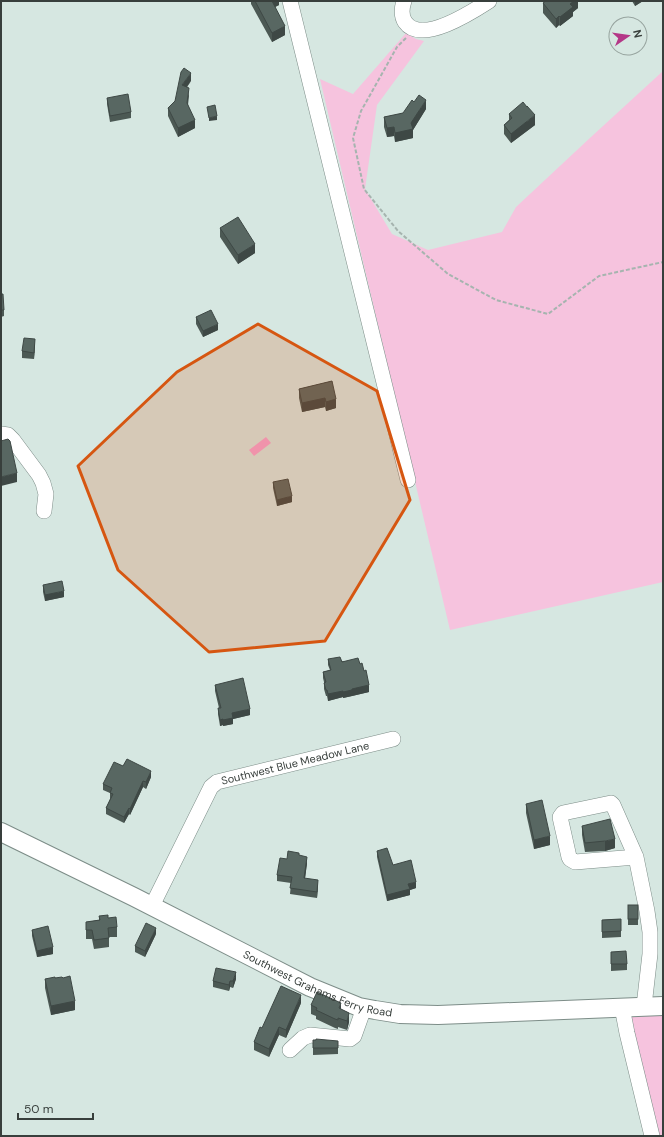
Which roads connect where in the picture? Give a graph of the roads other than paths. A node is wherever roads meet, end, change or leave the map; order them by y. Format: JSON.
{"nodes":[{"id":1,"x":290,"y":1,"type":"edge"},
{"id":2,"x":404,"y":1,"type":"edge"},
{"id":3,"x":490,"y":1,"type":"edge"},
{"id":4,"x":1,"y":434,"type":"edge"},
{"id":5,"x":408,"y":480,"type":"dead end"},
{"id":6,"x":44,"y":511,"type":"dead end"},
{"id":7,"x":393,"y":739,"type":"dead end"},
{"id":8,"x":1,"y":832,"type":"edge"},
{"id":9,"x":636,"y":857,"type":"junction"},
{"id":10,"x":152,"y":906,"type":"junction"},
{"id":11,"x":644,"y":1006,"type":"junction"},
{"id":12,"x":663,"y":1006,"type":"edge"},
{"id":13,"x":622,"y":1007,"type":"junction"},
{"id":14,"x":364,"y":1008,"type":"junction"},
{"id":15,"x":290,"y":1050,"type":"dead end"},
{"id":16,"x":652,"y":1136,"type":"edge"}],
"edges":[{"from":1,"to":5,"type":"street"},
{"from":2,"to":3,"type":"street"},
{"from":4,"to":6,"type":"street"},
{"from":7,"to":10,"type":"street","name":"Southwest Blue Meadow Lane"},
{"from":8,"to":10,"type":"main road","name":"Southwest Grahams Ferry Road"},
{"from":9,"to":9,"type":"street"},
{"from":9,"to":11,"type":"street"},
{"from":10,"to":14,"type":"main road","name":"Southwest Grahams Ferry Road"},
{"from":11,"to":12,"type":"main road","name":"Southwest Grahams Ferry Road"},
{"from":11,"to":13,"type":"main road","name":"Southwest Grahams Ferry Road"},
{"from":13,"to":14,"type":"main road","name":"Southwest Grahams Ferry Road"},
{"from":13,"to":16,"type":"street"},
{"from":14,"to":15,"type":"street"}]}
